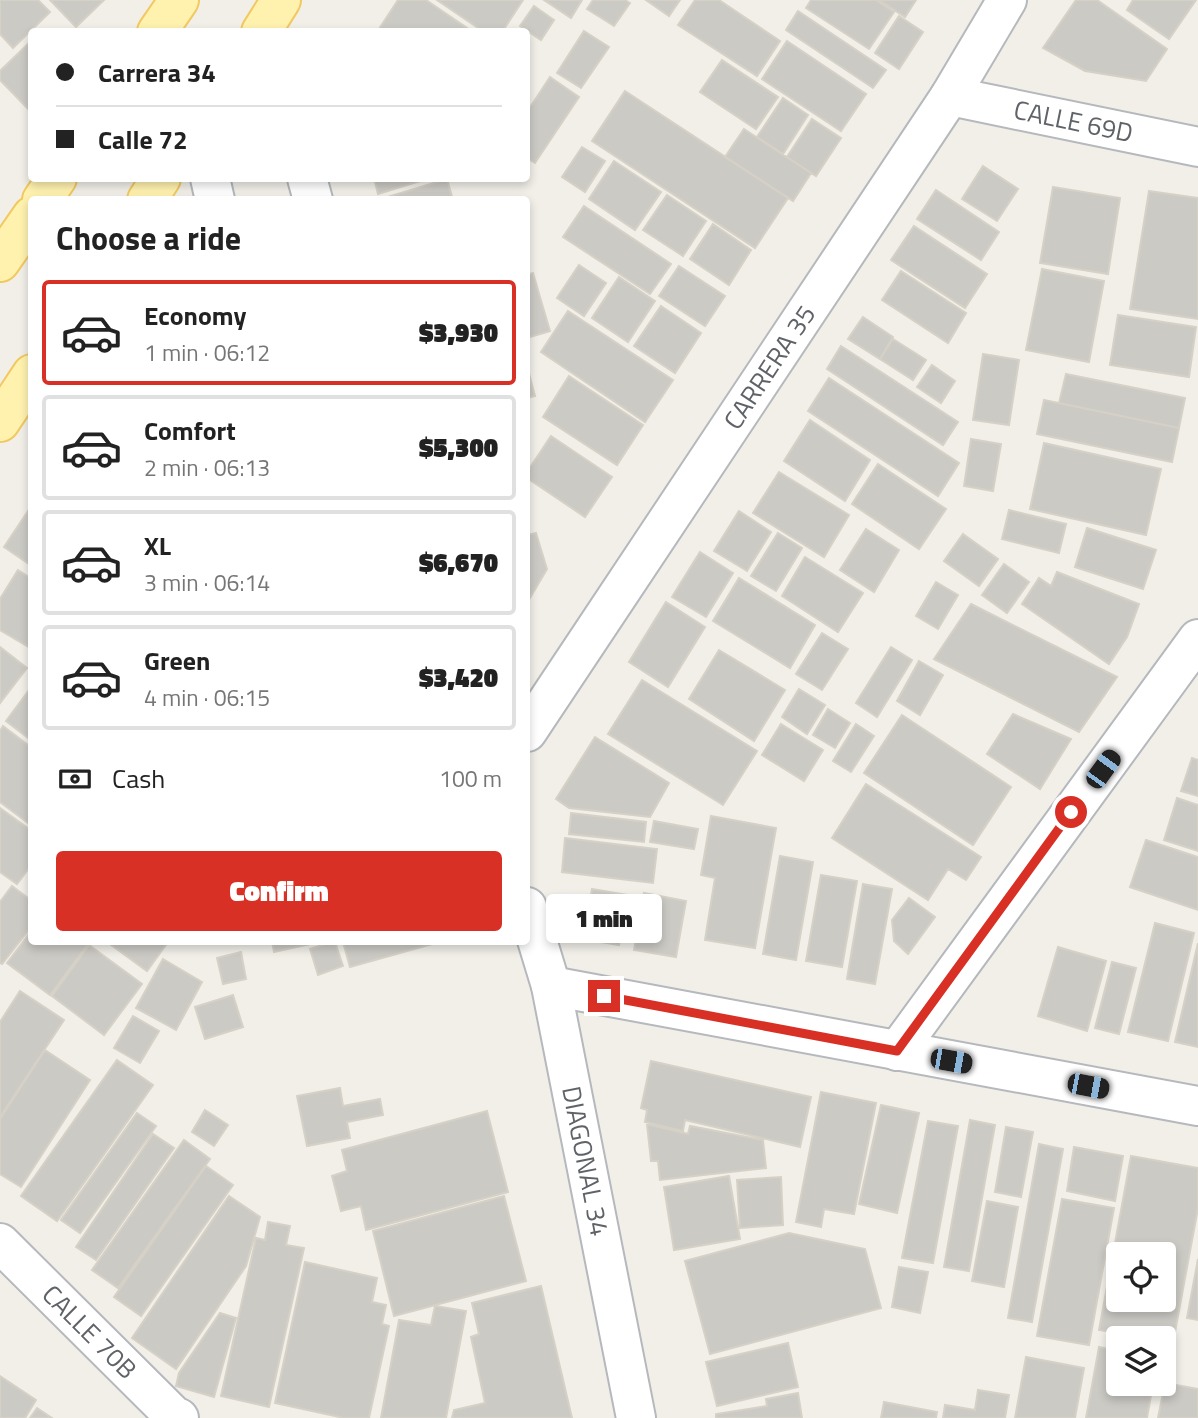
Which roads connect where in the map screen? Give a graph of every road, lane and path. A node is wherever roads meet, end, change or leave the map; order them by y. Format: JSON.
{"nodes":[{"id":1,"x":179,"y":0,"type":"edge"},
{"id":2,"x":1006,"y":0,"type":"edge"},
{"id":3,"x":160,"y":28,"type":"edge"},
{"id":4,"x":950,"y":96,"type":"junction"},
{"id":5,"x":1198,"y":147,"type":"edge"},
{"id":6,"x":28,"y":221,"type":"edge"},
{"id":7,"x":0,"y":262,"type":"edge"},
{"id":8,"x":1198,"y":639,"type":"edge"},
{"id":9,"x":530,"y":727,"type":"edge"},
{"id":10,"x":530,"y":917,"type":"edge"},
{"id":11,"x":551,"y":986,"type":"junction"},
{"id":12,"x":897,"y":1051,"type":"junction"},
{"id":13,"x":1198,"y":1106,"type":"edge"},
{"id":14,"x":0,"y":1243,"type":"edge"},
{"id":15,"x":175,"y":1417,"type":"edge"},
{"id":16,"x":636,"y":1418,"type":"edge"}],
"edges":[{"from":1,"to":3,"type":"main road"},
{"from":2,"to":4,"type":"street","name":"CARRERA 35"},
{"from":4,"to":5,"type":"street","name":"CALLE 69D"},
{"from":4,"to":9,"type":"street","name":"CARRERA 35"},
{"from":6,"to":7,"type":"main road"},
{"from":8,"to":12,"type":"street"},
{"from":10,"to":11,"type":"street","name":"DIAGONAL 34"},
{"from":11,"to":12,"type":"street"},
{"from":11,"to":16,"type":"street","name":"DIAGONAL 34"},
{"from":12,"to":13,"type":"street"},
{"from":14,"to":15,"type":"street","name":"CALLE 70B"}]}
